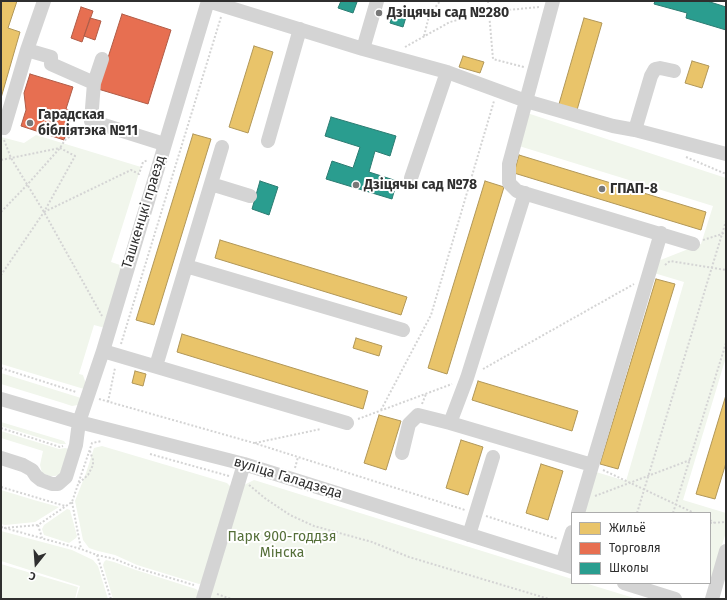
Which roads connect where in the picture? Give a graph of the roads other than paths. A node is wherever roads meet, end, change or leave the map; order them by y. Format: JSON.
{"nodes":[{"id":1,"x":44,"y":1,"type":"edge"},
{"id":2,"x":208,"y":1,"type":"edge"},
{"id":3,"x":377,"y":1,"type":"edge"},
{"id":4,"x":552,"y":3,"type":"edge"},
{"id":5,"x":300,"y":29,"type":"junction"},
{"id":6,"x":363,"y":49,"type":"junction"},
{"id":7,"x":27,"y":50,"type":"junction"},
{"id":8,"x":102,"y":59,"type":"dead end"},
{"id":9,"x":674,"y":71,"type":"dead end"},
{"id":10,"x":447,"y":72,"type":"junction"},
{"id":11,"x":94,"y":83,"type":"junction"},
{"id":12,"x":526,"y":101,"type":"junction"},
{"id":13,"x":636,"y":130,"type":"junction"},
{"id":14,"x":2,"y":133,"type":"edge"},
{"id":15,"x":268,"y":141,"type":"dead end"},
{"id":16,"x":160,"y":143,"type":"junction"},
{"id":17,"x":222,"y":147,"type":"dead end"},
{"id":18,"x":726,"y":154,"type":"edge"},
{"id":19,"x":411,"y":178,"type":"dead end"},
{"id":20,"x":211,"y":184,"type":"junction"},
{"id":21,"x":525,"y":193,"type":"junction"},
{"id":22,"x":250,"y":196,"type":"dead end"},
{"id":23,"x":661,"y":234,"type":"junction"},
{"id":24,"x":693,"y":244,"type":"road end"},
{"id":25,"x":186,"y":266,"type":"junction"},
{"id":26,"x":403,"y":330,"type":"dead end"},
{"id":27,"x":102,"y":351,"type":"junction"},
{"id":28,"x":156,"y":366,"type":"junction"},
{"id":29,"x":1,"y":399,"type":"edge"},
{"id":30,"x":79,"y":422,"type":"junction"},
{"id":31,"x":450,"y":423,"type":"junction"},
{"id":32,"x":347,"y":424,"type":"road end"},
{"id":33,"x":402,"y":452,"type":"dead end"},
{"id":34,"x":492,"y":456,"type":"dead end"},
{"id":35,"x":1,"y":458,"type":"edge"},
{"id":36,"x":244,"y":464,"type":"junction"},
{"id":37,"x":592,"y":465,"type":"junction"},
{"id":38,"x":580,"y":507,"type":"edge"},
{"id":39,"x":469,"y":535,"type":"junction"},
{"id":40,"x":570,"y":537,"type":"edge"},
{"id":41,"x":726,"y":551,"type":"edge"},
{"id":42,"x":567,"y":565,"type":"edge"},
{"id":43,"x":627,"y":584,"type":"edge"},
{"id":44,"x":204,"y":594,"type":"edge"},
{"id":45,"x":675,"y":599,"type":"edge"},
{"id":46,"x":712,"y":599,"type":"edge"}],
"edges":[{"from":1,"to":7,"type":"street"},
{"from":2,"to":5,"type":"street"},
{"from":2,"to":16,"type":"street","name":"Ташкенцкі праезд"},
{"from":3,"to":6,"type":"street"},
{"from":4,"to":12,"type":"street"},
{"from":5,"to":6,"type":"street"},
{"from":5,"to":15,"type":"street"},
{"from":6,"to":10,"type":"street"},
{"from":7,"to":11,"type":"street"},
{"from":7,"to":14,"type":"street"},
{"from":8,"to":11,"type":"street"},
{"from":9,"to":13,"type":"street"},
{"from":10,"to":12,"type":"street"},
{"from":10,"to":19,"type":"street"},
{"from":11,"to":16,"type":"street"},
{"from":12,"to":13,"type":"street"},
{"from":12,"to":21,"type":"street"},
{"from":13,"to":18,"type":"street"},
{"from":16,"to":27,"type":"street","name":"Ташкенцкі праезд"},
{"from":17,"to":20,"type":"street"},
{"from":20,"to":22,"type":"street"},
{"from":20,"to":25,"type":"street"},
{"from":21,"to":23,"type":"street"},
{"from":21,"to":31,"type":"street"},
{"from":23,"to":24,"type":"street"},
{"from":23,"to":37,"type":"street"},
{"from":25,"to":26,"type":"street"},
{"from":25,"to":28,"type":"street"},
{"from":27,"to":28,"type":"street"},
{"from":27,"to":30,"type":"street","name":"Ташкенцкі праезд"},
{"from":28,"to":32,"type":"street"},
{"from":29,"to":30,"type":"street","name":"вуліца Галадзеда"},
{"from":30,"to":35,"type":"street","name":"Ташкенцкі праезд"},
{"from":30,"to":36,"type":"street","name":"вуліца Галадзеда"},
{"from":31,"to":33,"type":"street"},
{"from":31,"to":37,"type":"street"},
{"from":34,"to":39,"type":"street"},
{"from":36,"to":39,"type":"street","name":"вуліца Галадзеда"},
{"from":36,"to":44,"type":"street"},
{"from":37,"to":38,"type":"street"},
{"from":39,"to":42,"type":"street","name":"вуліца Галадзеда"},
{"from":40,"to":42,"type":"street"},
{"from":41,"to":46,"type":"street"},
{"from":43,"to":45,"type":"street"}]}
